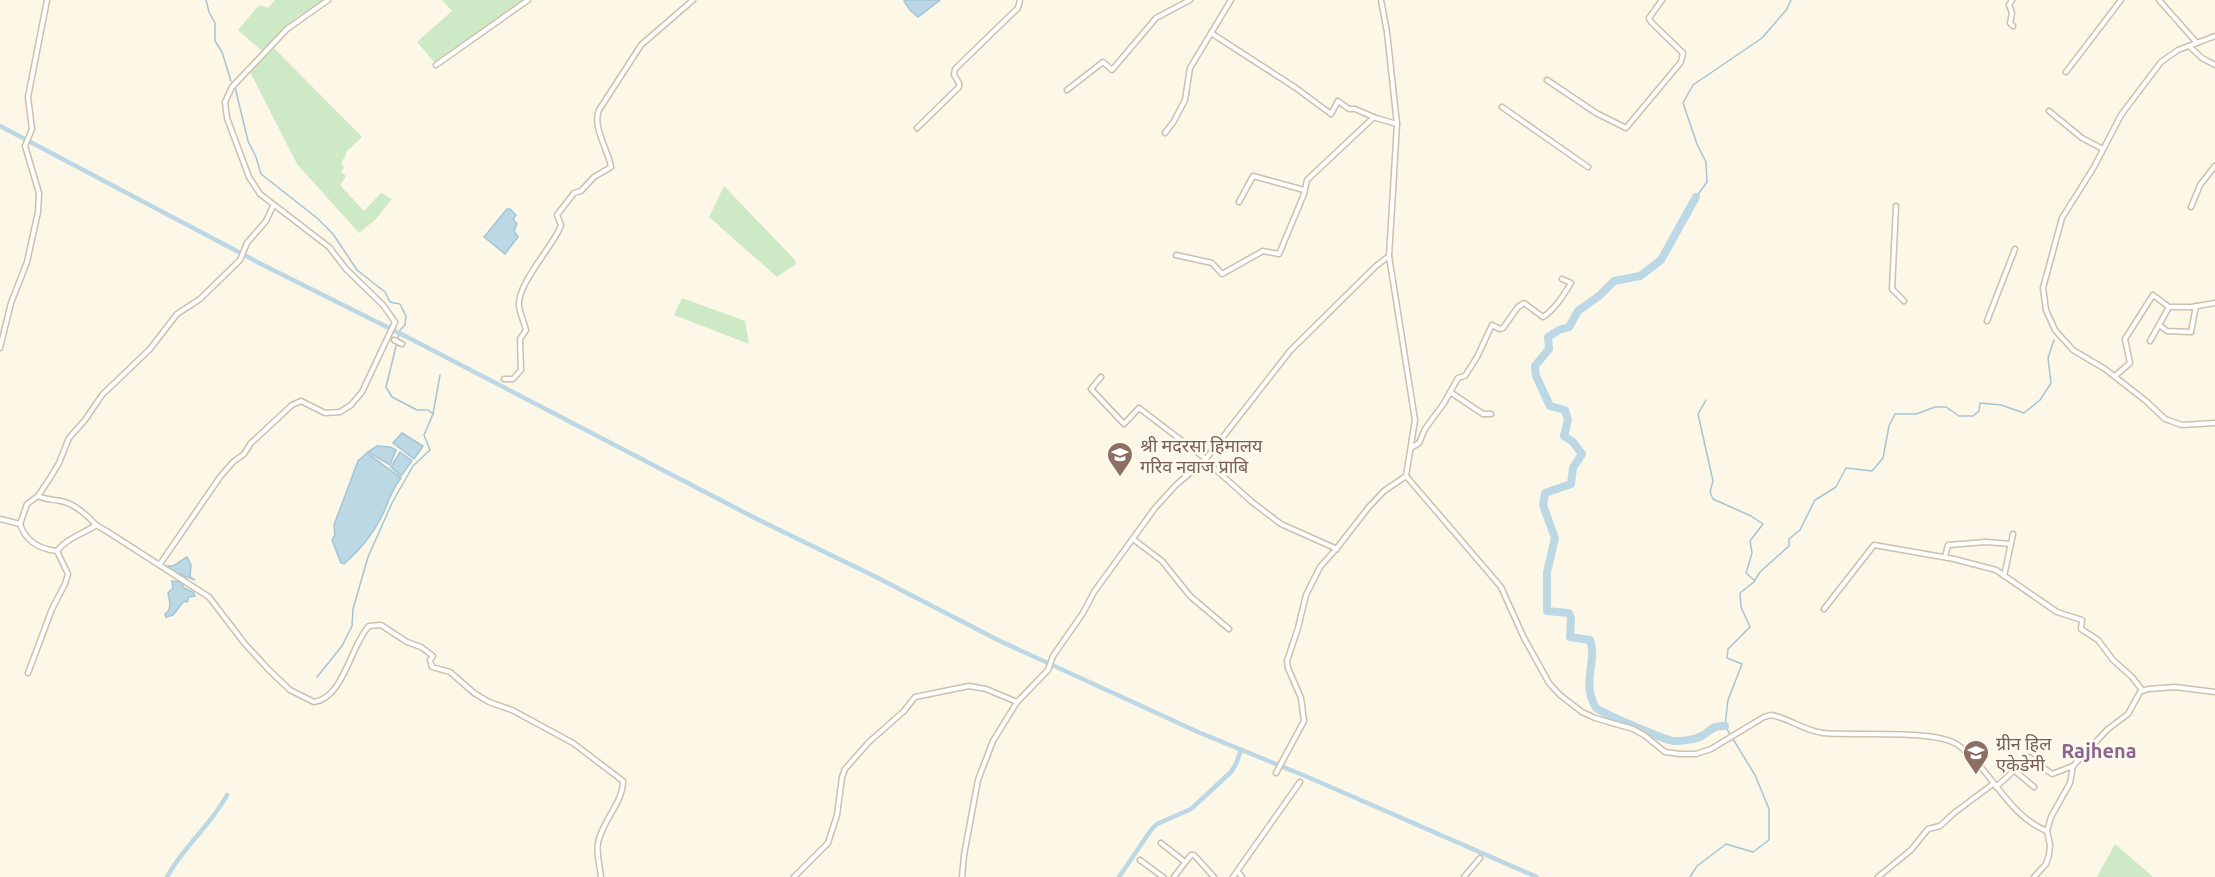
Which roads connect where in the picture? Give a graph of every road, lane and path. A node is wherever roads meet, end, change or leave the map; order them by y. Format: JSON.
{"nodes":[{"id":1,"x":47,"y":0,"type":"edge"},
{"id":2,"x":328,"y":0,"type":"edge"},
{"id":3,"x":528,"y":0,"type":"edge"},
{"id":4,"x":693,"y":0,"type":"edge"},
{"id":5,"x":1020,"y":0,"type":"edge"},
{"id":6,"x":1190,"y":0,"type":"edge"},
{"id":7,"x":1231,"y":0,"type":"edge"},
{"id":8,"x":1381,"y":0,"type":"edge"},
{"id":9,"x":1662,"y":0,"type":"edge"},
{"id":10,"x":2012,"y":0,"type":"edge"},
{"id":11,"x":2121,"y":0,"type":"edge"},
{"id":12,"x":2159,"y":0,"type":"edge"},
{"id":13,"x":2013,"y":26,"type":"dead end"},
{"id":14,"x":1211,"y":33,"type":"junction"},
{"id":15,"x":2215,"y":36,"type":"edge"},
{"id":16,"x":2197,"y":43,"type":"junction"},
{"id":17,"x":2189,"y":46,"type":"junction"},
{"id":18,"x":436,"y":65,"type":"dead end"},
{"id":19,"x":2215,"y":65,"type":"edge"},
{"id":20,"x":2066,"y":72,"type":"dead end"},
{"id":21,"x":1547,"y":80,"type":"dead end"},
{"id":22,"x":1067,"y":90,"type":"dead end"},
{"id":23,"x":1502,"y":107,"type":"dead end"},
{"id":24,"x":2049,"y":111,"type":"dead end"},
{"id":25,"x":1374,"y":117,"type":"junction"},
{"id":26,"x":1397,"y":124,"type":"junction"},
{"id":27,"x":917,"y":128,"type":"dead end"},
{"id":28,"x":1165,"y":133,"type":"dead end"},
{"id":29,"x":2103,"y":149,"type":"junction"},
{"id":30,"x":2215,"y":166,"type":"edge"},
{"id":31,"x":1588,"y":167,"type":"dead end"},
{"id":32,"x":1304,"y":190,"type":"junction"},
{"id":33,"x":1239,"y":202,"type":"dead end"},
{"id":34,"x":273,"y":206,"type":"junction"},
{"id":35,"x":1896,"y":206,"type":"dead end"},
{"id":36,"x":2192,"y":207,"type":"dead end"},
{"id":37,"x":2016,"y":249,"type":"dead end"},
{"id":38,"x":1176,"y":255,"type":"dead end"},
{"id":39,"x":1389,"y":256,"type":"junction"},
{"id":40,"x":1562,"y":279,"type":"dead end"},
{"id":41,"x":1904,"y":302,"type":"dead end"},
{"id":42,"x":2215,"y":303,"type":"edge"},
{"id":43,"x":2196,"y":306,"type":"junction"},
{"id":44,"x":2169,"y":307,"type":"junction"},
{"id":45,"x":1987,"y":321,"type":"dead end"},
{"id":46,"x":2159,"y":325,"type":"junction"},
{"id":47,"x":394,"y":340,"type":"dead end"},
{"id":48,"x":2150,"y":341,"type":"dead end"},
{"id":49,"x":402,"y":344,"type":"dead end"},
{"id":50,"x":0,"y":348,"type":"edge"},
{"id":51,"x":2115,"y":376,"type":"junction"},
{"id":52,"x":1101,"y":377,"type":"dead end"},
{"id":53,"x":504,"y":379,"type":"dead end"},
{"id":54,"x":1450,"y":392,"type":"junction"},
{"id":55,"x":1491,"y":414,"type":"dead end"},
{"id":56,"x":2215,"y":423,"type":"edge"},
{"id":57,"x":1411,"y":448,"type":"junction"},
{"id":58,"x":1206,"y":459,"type":"junction"},
{"id":59,"x":1406,"y":476,"type":"junction"},
{"id":60,"x":38,"y":496,"type":"junction"},
{"id":61,"x":0,"y":519,"type":"edge"},
{"id":62,"x":20,"y":524,"type":"junction"},
{"id":63,"x":96,"y":525,"type":"junction"},
{"id":64,"x":2013,"y":534,"type":"dead end"},
{"id":65,"x":1133,"y":539,"type":"junction"},
{"id":66,"x":2011,"y":544,"type":"junction"},
{"id":67,"x":1337,"y":549,"type":"junction"},
{"id":68,"x":57,"y":551,"type":"junction"},
{"id":69,"x":1945,"y":557,"type":"junction"},
{"id":70,"x":160,"y":564,"type":"junction"},
{"id":71,"x":2004,"y":576,"type":"junction"},
{"id":72,"x":1824,"y":609,"type":"dead end"},
{"id":73,"x":1229,"y":629,"type":"dead end"},
{"id":74,"x":28,"y":673,"type":"dead end"},
{"id":75,"x":2142,"y":690,"type":"junction"},
{"id":76,"x":2215,"y":692,"type":"edge"},
{"id":77,"x":1017,"y":702,"type":"junction"},
{"id":78,"x":2073,"y":766,"type":"junction"},
{"id":79,"x":2014,"y":770,"type":"junction"},
{"id":80,"x":1276,"y":772,"type":"dead end"},
{"id":81,"x":1300,"y":782,"type":"dead end"},
{"id":82,"x":1994,"y":785,"type":"junction"},
{"id":83,"x":2034,"y":787,"type":"dead end"},
{"id":84,"x":2046,"y":831,"type":"junction"},
{"id":85,"x":1161,"y":843,"type":"dead end"},
{"id":86,"x":1480,"y":858,"type":"dead end"},
{"id":87,"x":1140,"y":860,"type":"dead end"},
{"id":88,"x":1185,"y":862,"type":"junction"},
{"id":89,"x":1238,"y":872,"type":"junction"},
{"id":90,"x":601,"y":877,"type":"edge"},
{"id":91,"x":794,"y":877,"type":"edge"},
{"id":92,"x":962,"y":877,"type":"edge"},
{"id":93,"x":1163,"y":877,"type":"edge"},
{"id":94,"x":1174,"y":877,"type":"edge"},
{"id":95,"x":1214,"y":877,"type":"edge"},
{"id":96,"x":1233,"y":877,"type":"edge"},
{"id":97,"x":1242,"y":877,"type":"edge"},
{"id":98,"x":1464,"y":877,"type":"edge"},
{"id":99,"x":1878,"y":877,"type":"edge"},
{"id":100,"x":2034,"y":877,"type":"edge"}],
"edges":[{"from":1,"to":50,"type":"street"},
{"from":2,"to":34,"type":"street"},
{"from":3,"to":18,"type":"street"},
{"from":4,"to":53,"type":"street"},
{"from":5,"to":27,"type":"street"},
{"from":6,"to":22,"type":"street"},
{"from":7,"to":14,"type":"street"},
{"from":8,"to":26,"type":"street"},
{"from":9,"to":21,"type":"street"},
{"from":10,"to":13,"type":"street"},
{"from":11,"to":20,"type":"street"},
{"from":12,"to":16,"type":"street"},
{"from":14,"to":25,"type":"street"},
{"from":14,"to":28,"type":"street"},
{"from":15,"to":16,"type":"street"},
{"from":16,"to":17,"type":"street"},
{"from":17,"to":19,"type":"street"},
{"from":17,"to":29,"type":"street"},
{"from":23,"to":31,"type":"street"},
{"from":24,"to":29,"type":"street"},
{"from":25,"to":26,"type":"street"},
{"from":25,"to":32,"type":"street"},
{"from":26,"to":39,"type":"street"},
{"from":29,"to":51,"type":"street"},
{"from":30,"to":36,"type":"street"},
{"from":32,"to":33,"type":"street"},
{"from":32,"to":38,"type":"street"},
{"from":34,"to":60,"type":"street"},
{"from":34,"to":70,"type":"street"},
{"from":35,"to":41,"type":"street"},
{"from":37,"to":45,"type":"street"},
{"from":39,"to":57,"type":"street"},
{"from":39,"to":58,"type":"street"},
{"from":40,"to":54,"type":"street"},
{"from":42,"to":43,"type":"street"},
{"from":43,"to":44,"type":"street"},
{"from":43,"to":46,"type":"street"},
{"from":44,"to":46,"type":"street"},
{"from":44,"to":51,"type":"street"},
{"from":46,"to":48,"type":"street"},
{"from":47,"to":49,"type":"street"},
{"from":51,"to":56,"type":"street"},
{"from":52,"to":58,"type":"street"},
{"from":54,"to":55,"type":"street"},
{"from":54,"to":57,"type":"street"},
{"from":57,"to":59,"type":"street"},
{"from":58,"to":65,"type":"street"},
{"from":58,"to":67,"type":"street"},
{"from":59,"to":67,"type":"street"},
{"from":59,"to":82,"type":"street"},
{"from":60,"to":62,"type":"street"},
{"from":60,"to":63,"type":"street"},
{"from":61,"to":62,"type":"street"},
{"from":62,"to":68,"type":"street"},
{"from":63,"to":68,"type":"street"},
{"from":63,"to":70,"type":"street"},
{"from":64,"to":66,"type":"street"},
{"from":65,"to":73,"type":"street"},
{"from":65,"to":77,"type":"street"},
{"from":66,"to":69,"type":"street"},
{"from":66,"to":71,"type":"street"},
{"from":67,"to":80,"type":"street"},
{"from":68,"to":74,"type":"street"},
{"from":69,"to":71,"type":"street"},
{"from":69,"to":72,"type":"street"},
{"from":70,"to":90,"type":"street"},
{"from":71,"to":75,"type":"street"},
{"from":75,"to":76,"type":"street"},
{"from":75,"to":78,"type":"street"},
{"from":77,"to":91,"type":"street"},
{"from":77,"to":92,"type":"street"},
{"from":78,"to":79,"type":"street"},
{"from":78,"to":84,"type":"street"},
{"from":79,"to":82,"type":"street"},
{"from":79,"to":83,"type":"street"},
{"from":81,"to":89,"type":"street"},
{"from":82,"to":84,"type":"street"},
{"from":82,"to":99,"type":"street"},
{"from":84,"to":100,"type":"street"},
{"from":85,"to":88,"type":"street"},
{"from":86,"to":98,"type":"street"},
{"from":87,"to":93,"type":"street"},
{"from":88,"to":94,"type":"street"},
{"from":88,"to":95,"type":"street"},
{"from":89,"to":96,"type":"street"},
{"from":89,"to":97,"type":"street"}]}
